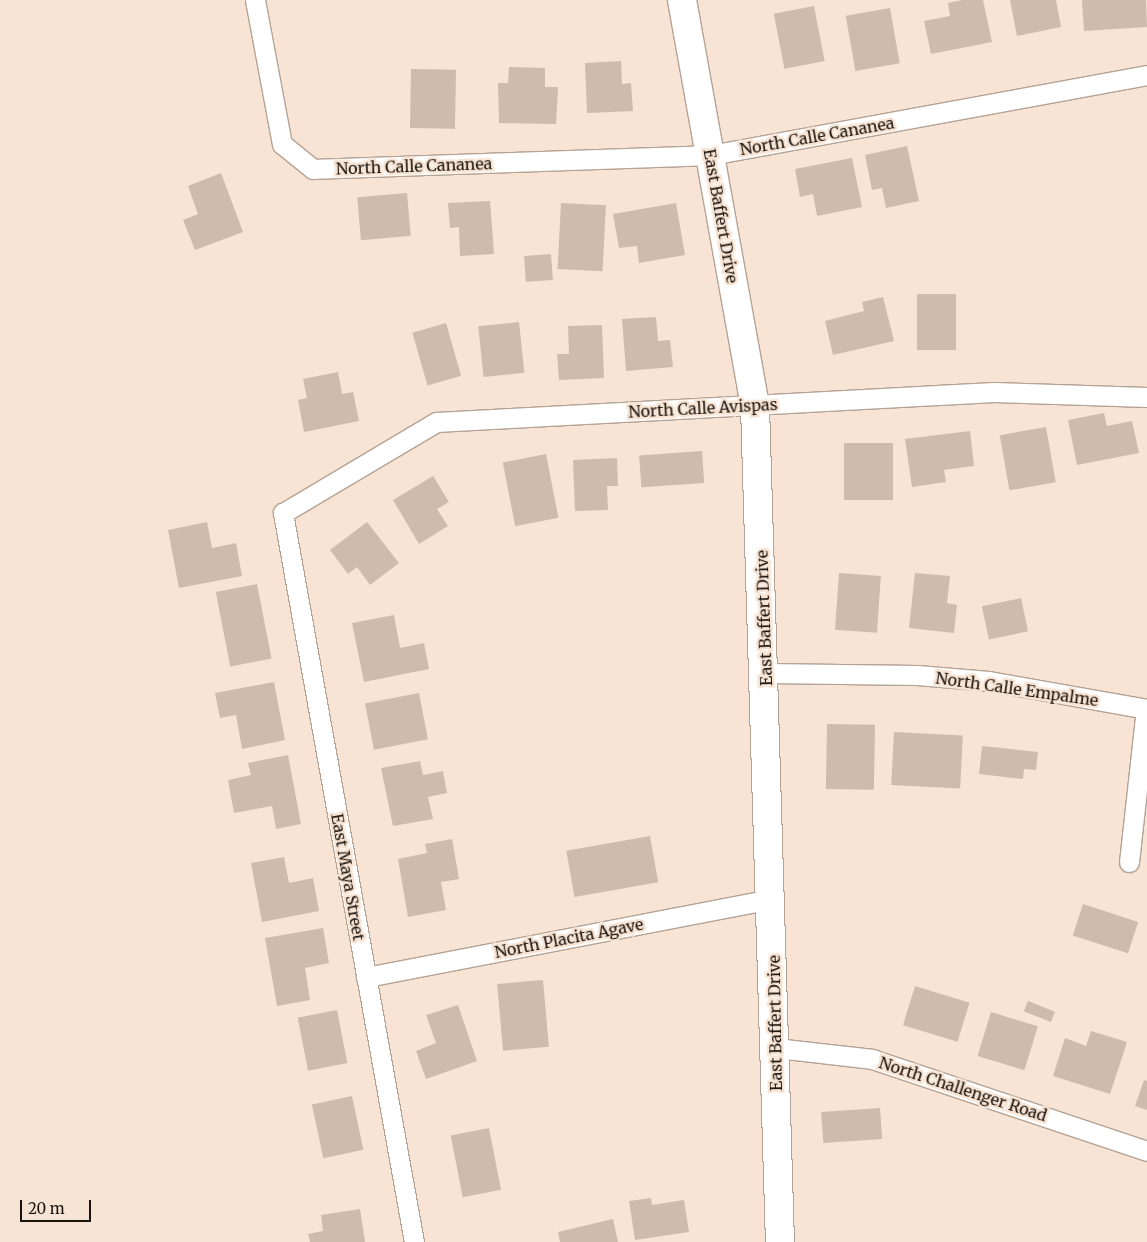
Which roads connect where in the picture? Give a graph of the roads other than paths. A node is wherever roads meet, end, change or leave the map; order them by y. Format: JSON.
{"nodes":[{"id":1,"x":255,"y":0,"type":"edge"},
{"id":2,"x":682,"y":0,"type":"edge"},
{"id":3,"x":1147,"y":75,"type":"edge"},
{"id":4,"x":710,"y":155,"type":"junction"},
{"id":5,"x":1147,"y":397,"type":"edge"},
{"id":6,"x":755,"y":406,"type":"junction"},
{"id":7,"x":283,"y":513,"type":"joint"},
{"id":8,"x":766,"y":673,"type":"junction"},
{"id":9,"x":1146,"y":709,"type":"edge"},
{"id":10,"x":1129,"y":862,"type":"dead end"},
{"id":11,"x":772,"y":899,"type":"junction"},
{"id":12,"x":366,"y":978,"type":"junction"},
{"id":13,"x":776,"y":1048,"type":"junction"},
{"id":14,"x":1147,"y":1151,"type":"edge"},
{"id":15,"x":414,"y":1242,"type":"edge"},
{"id":16,"x":780,"y":1242,"type":"edge"}],
"edges":[{"from":1,"to":4,"type":"street","name":"North Calle Cananea"},
{"from":2,"to":4,"type":"street","name":"East Baffert Drive"},
{"from":3,"to":4,"type":"street","name":"North Calle Cananea"},
{"from":4,"to":6,"type":"street","name":"East Baffert Drive"},
{"from":5,"to":6,"type":"street","name":"North Calle Avispas"},
{"from":6,"to":7,"type":"street","name":"North Calle Avispas"},
{"from":6,"to":8,"type":"street","name":"East Baffert Drive"},
{"from":7,"to":12,"type":"street","name":"East Maya Street"},
{"from":8,"to":9,"type":"street","name":"North Calle Empalme"},
{"from":8,"to":11,"type":"street","name":"East Baffert Drive"},
{"from":9,"to":10,"type":"street"},
{"from":11,"to":12,"type":"street","name":"North Placita Agave"},
{"from":11,"to":13,"type":"street","name":"East Baffert Drive"},
{"from":12,"to":15,"type":"street","name":"East Maya Street"},
{"from":13,"to":14,"type":"street","name":"North Challenger Road"},
{"from":13,"to":16,"type":"street","name":"East Baffert Drive"}]}
